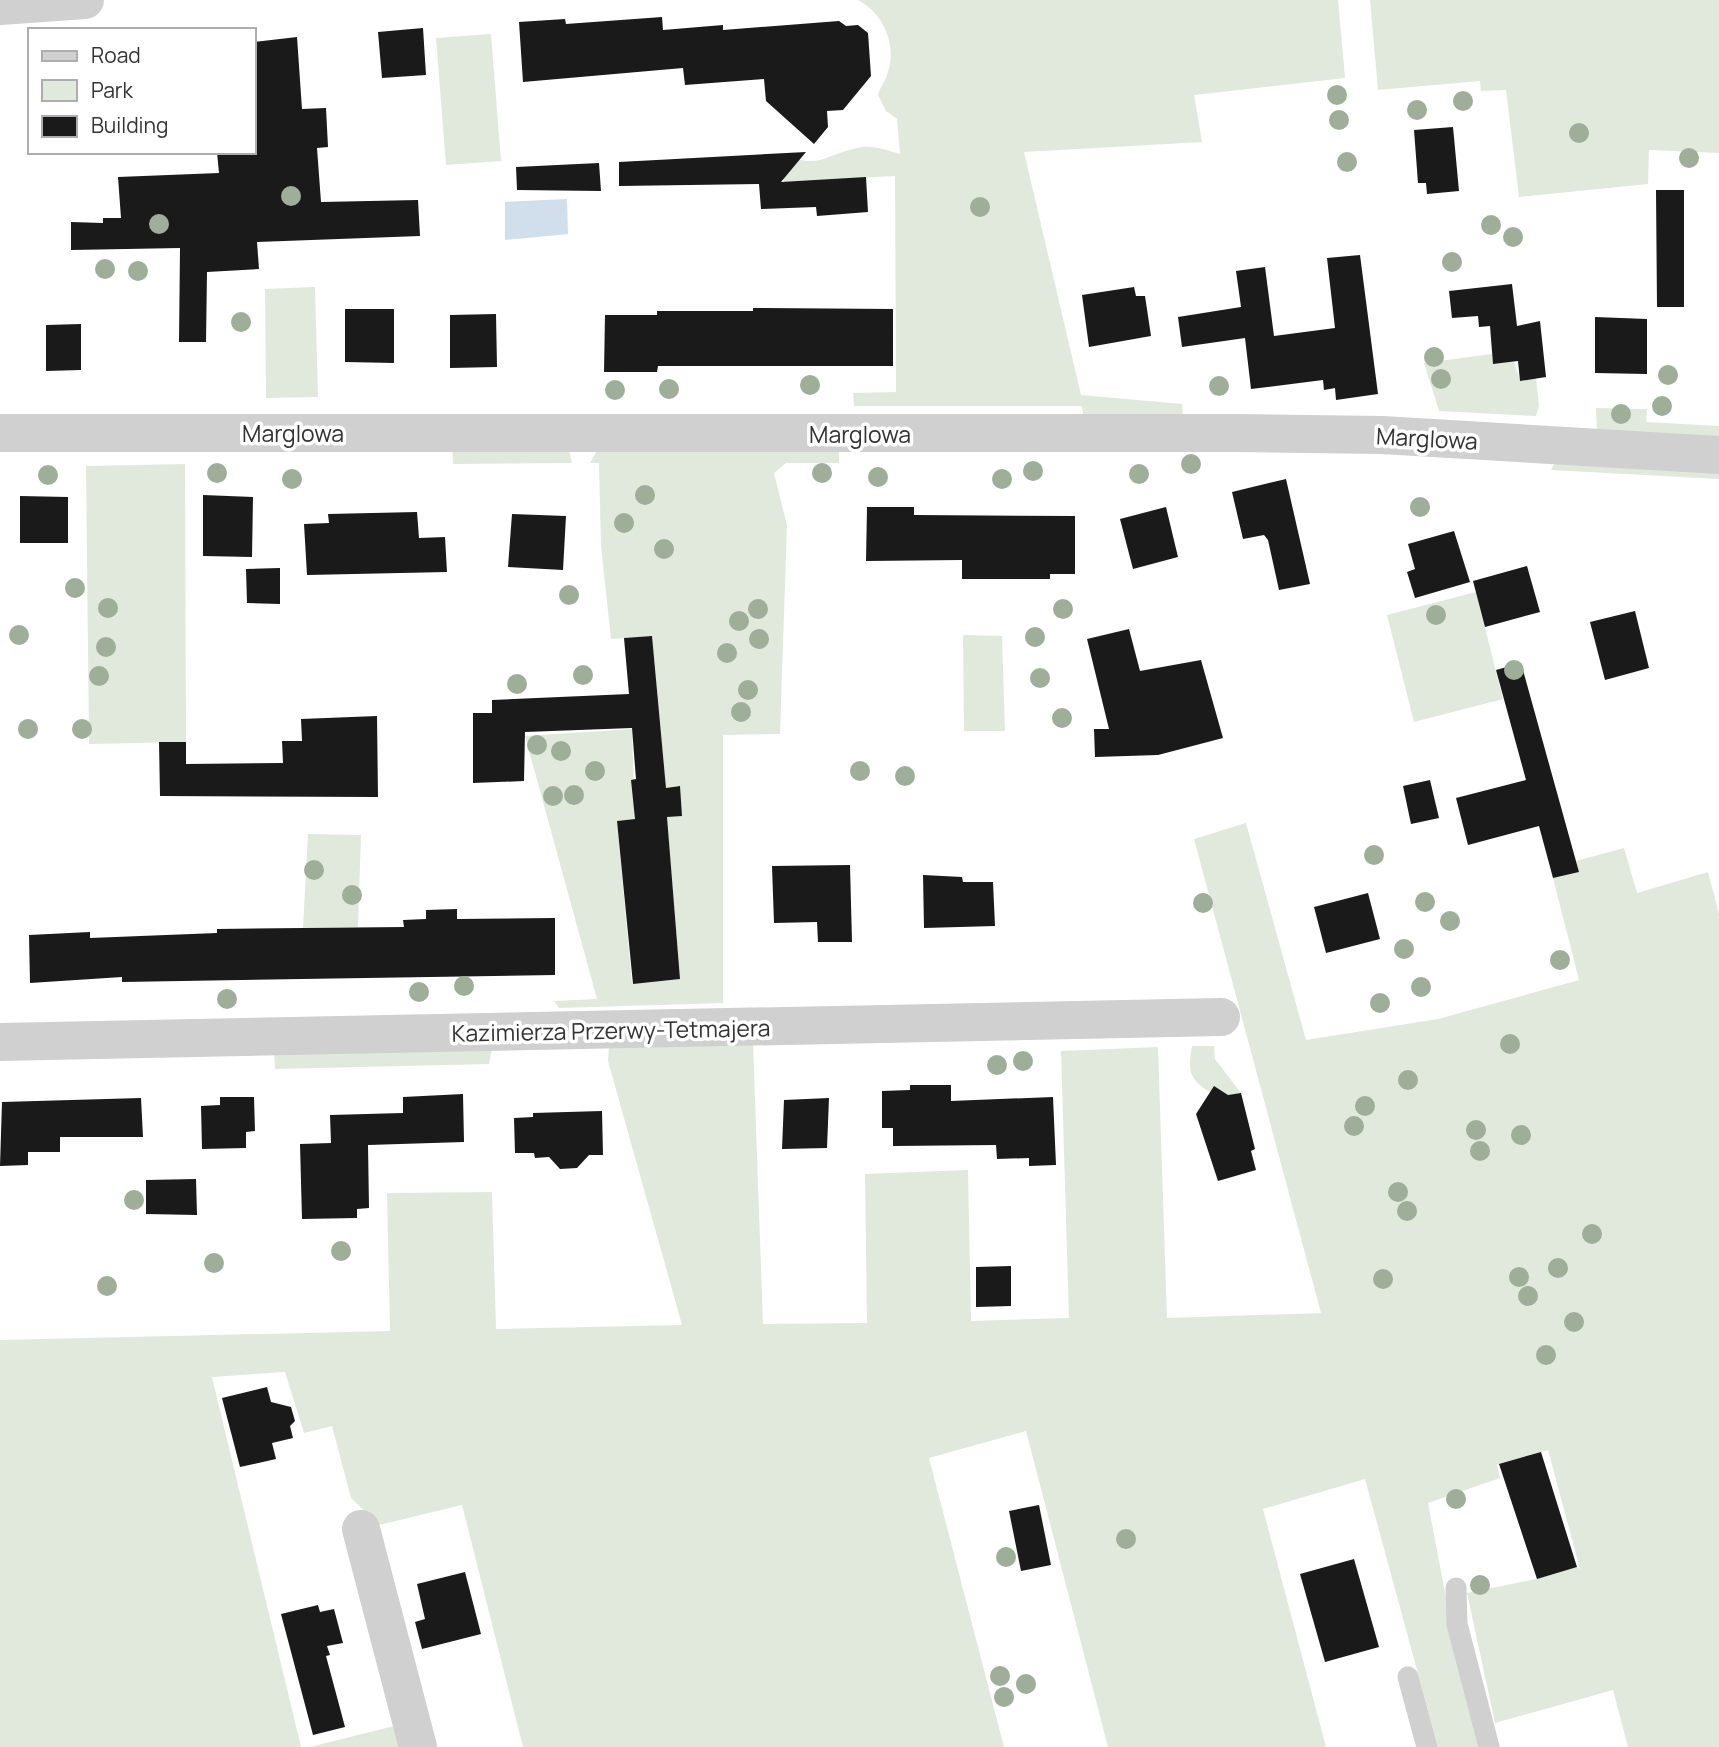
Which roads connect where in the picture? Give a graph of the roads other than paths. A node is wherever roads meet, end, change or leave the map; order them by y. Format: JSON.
{"nodes":[{"id":1,"x":85,"y":0,"type":"edge"},
{"id":2,"x":0,"y":6,"type":"edge"},
{"id":3,"x":0,"y":433,"type":"edge"},
{"id":4,"x":1719,"y":455,"type":"edge"},
{"id":5,"x":1221,"y":1017,"type":"dead end"},
{"id":6,"x":0,"y":1042,"type":"edge"},
{"id":7,"x":361,"y":1529,"type":"dead end"},
{"id":8,"x":1456,"y":1588,"type":"dead end"},
{"id":9,"x":1408,"y":1677,"type":"dead end"},
{"id":10,"x":418,"y":1747,"type":"edge"},
{"id":11,"x":1427,"y":1747,"type":"edge"},
{"id":12,"x":1489,"y":1747,"type":"edge"}],
"edges":[{"from":1,"to":2,"type":"street"},
{"from":3,"to":4,"type":"street","name":"Marglowa"},
{"from":5,"to":6,"type":"street","name":"Kazimierza Przerwy-Tetmajera"},
{"from":7,"to":10,"type":"street"},
{"from":8,"to":12,"type":"lane"},
{"from":9,"to":11,"type":"lane"}]}
